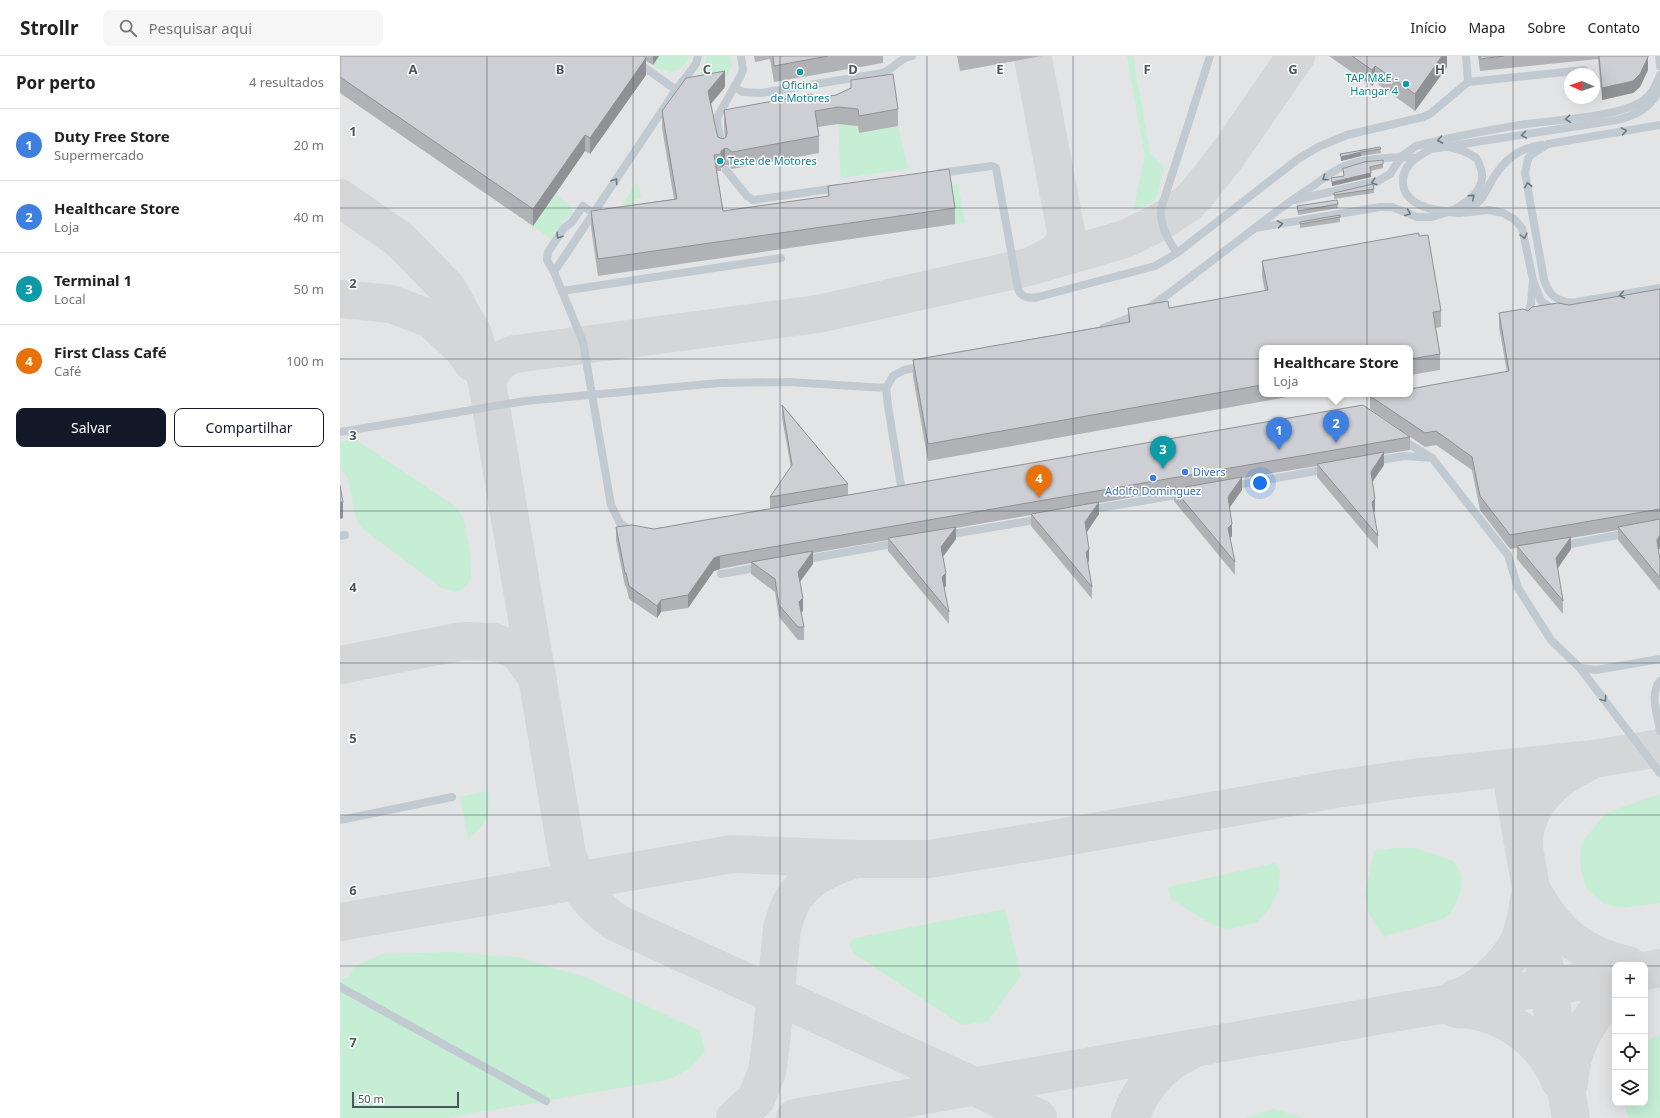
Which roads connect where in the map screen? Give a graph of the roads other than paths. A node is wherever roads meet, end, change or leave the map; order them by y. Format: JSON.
{"nodes":[{"id":1,"x":698,"y":56,"type":"edge"},
{"id":2,"x":741,"y":56,"type":"edge"},
{"id":3,"x":912,"y":56,"type":"edge"},
{"id":4,"x":1210,"y":56,"type":"edge"},
{"id":5,"x":1466,"y":56,"type":"edge"},
{"id":6,"x":1659,"y":56,"type":"edge"},
{"id":7,"x":632,"y":58,"type":"edge"},
{"id":8,"x":1660,"y":66,"type":"edge"},
{"id":9,"x":1564,"y":72,"type":"edge"},
{"id":10,"x":1660,"y":75,"type":"edge"},
{"id":11,"x":1468,"y":82,"type":"junction"},
{"id":12,"x":734,"y":87,"type":"junction"},
{"id":13,"x":1660,"y":88,"type":"edge"},
{"id":14,"x":676,"y":90,"type":"junction"},
{"id":15,"x":1660,"y":120,"type":"edge"},
{"id":16,"x":1660,"y":125,"type":"edge"},
{"id":17,"x":1647,"y":127,"type":"junction"},
{"id":18,"x":1548,"y":144,"type":"junction"},
{"id":19,"x":1448,"y":147,"type":"junction"},
{"id":20,"x":722,"y":150,"type":"edge"},
{"id":21,"x":1402,"y":156,"type":"junction"},
{"id":22,"x":1415,"y":158,"type":"junction"},
{"id":23,"x":726,"y":170,"type":"dead end"},
{"id":24,"x":933,"y":174,"type":"edge"},
{"id":25,"x":847,"y":187,"type":"edge"},
{"id":26,"x":1288,"y":202,"type":"junction"},
{"id":27,"x":1448,"y":212,"type":"junction"},
{"id":28,"x":593,"y":213,"type":"junction"},
{"id":29,"x":1459,"y":213,"type":"junction"},
{"id":30,"x":1255,"y":228,"type":"junction"},
{"id":31,"x":1177,"y":253,"type":"junction"},
{"id":32,"x":781,"y":258,"type":"dead end"},
{"id":33,"x":554,"y":272,"type":"junction"},
{"id":34,"x":1533,"y":280,"type":"junction"},
{"id":35,"x":1660,"y":288,"type":"edge"},
{"id":36,"x":562,"y":290,"type":"junction"},
{"id":37,"x":1561,"y":312,"type":"edge"},
{"id":38,"x":1526,"y":319,"type":"edge"},
{"id":39,"x":1092,"y":330,"type":"edge"},
{"id":40,"x":932,"y":364,"type":"edge"},
{"id":41,"x":886,"y":388,"type":"junction"},
{"id":42,"x":591,"y":394,"type":"junction"},
{"id":43,"x":340,"y":432,"type":"edge"},
{"id":44,"x":1396,"y":435,"type":"edge"},
{"id":45,"x":1432,"y":458,"type":"junction"},
{"id":46,"x":1365,"y":463,"type":"edge"},
{"id":47,"x":1333,"y":468,"type":"edge"},
{"id":48,"x":1223,"y":487,"type":"edge"},
{"id":49,"x":903,"y":492,"type":"edge"},
{"id":50,"x":1192,"y":492,"type":"edge"},
{"id":51,"x":1082,"y":512,"type":"edge"},
{"id":52,"x":1050,"y":517,"type":"edge"},
{"id":53,"x":1637,"y":532,"type":"edge"},
{"id":54,"x":640,"y":534,"type":"edge"},
{"id":55,"x":941,"y":536,"type":"edge"},
{"id":56,"x":909,"y":541,"type":"edge"},
{"id":57,"x":1554,"y":547,"type":"edge"},
{"id":58,"x":791,"y":562,"type":"edge"},
{"id":59,"x":768,"y":566,"type":"edge"},
{"id":60,"x":721,"y":574,"type":"dead end"},
{"id":61,"x":1660,"y":659,"type":"edge"},
{"id":62,"x":1580,"y":668,"type":"junction"},
{"id":63,"x":1660,"y":681,"type":"edge"},
{"id":64,"x":1660,"y":731,"type":"edge"},
{"id":65,"x":1660,"y":773,"type":"edge"},
{"id":66,"x":452,"y":797,"type":"dead end"},
{"id":67,"x":340,"y":820,"type":"edge"},
{"id":68,"x":340,"y":987,"type":"edge"},
{"id":69,"x":546,"y":1100,"type":"dead end"}],
"edges":[{"from":1,"to":14,"type":"lane"},
{"from":2,"to":12,"type":"lane"},
{"from":3,"to":12,"type":"lane"},
{"from":4,"to":31,"type":"lane"},
{"from":5,"to":11,"type":"lane"},
{"from":6,"to":8,"type":"lane"},
{"from":7,"to":14,"type":"lane"},
{"from":9,"to":11,"type":"lane"},
{"from":10,"to":21,"type":"lane","one_way":true},
{"from":11,"to":31,"type":"lane"},
{"from":12,"to":20,"type":"lane"},
{"from":13,"to":19,"type":"lane","one_way":true},
{"from":28,"to":14,"type":"lane","one_way":true},
{"from":15,"to":17,"type":"lane"},
{"from":16,"to":17,"type":"lane"},
{"from":18,"to":17,"type":"lane","one_way":true},
{"from":18,"to":29,"type":"lane"},
{"from":35,"to":18,"type":"lane","one_way":true},
{"from":19,"to":22,"type":"lane"},
{"from":27,"to":19,"type":"lane","one_way":true},
{"from":21,"to":22,"type":"lane"},
{"from":21,"to":26,"type":"lane","one_way":true},
{"from":21,"to":26,"type":"lane","one_way":true},
{"from":22,"to":27,"type":"lane"},
{"from":23,"to":25,"type":"lane"},
{"from":24,"to":31,"type":"lane"},
{"from":26,"to":30,"type":"lane"},
{"from":27,"to":29,"type":"lane"},
{"from":30,"to":27,"type":"lane","one_way":true},
{"from":28,"to":33,"type":"lane"},
{"from":28,"to":33,"type":"lane","one_way":true},
{"from":29,"to":34,"type":"lane","one_way":true},
{"from":30,"to":39,"type":"lane"},
{"from":32,"to":36,"type":"lane"},
{"from":33,"to":36,"type":"lane"},
{"from":34,"to":37,"type":"lane"},
{"from":34,"to":38,"type":"lane"},
{"from":36,"to":42,"type":"lane"},
{"from":40,"to":41,"type":"lane"},
{"from":41,"to":42,"type":"lane"},
{"from":41,"to":49,"type":"lane"},
{"from":42,"to":43,"type":"lane"},
{"from":42,"to":54,"type":"lane"},
{"from":44,"to":45,"type":"lane"},
{"from":45,"to":46,"type":"lane"},
{"from":45,"to":62,"type":"lane"},
{"from":47,"to":48,"type":"lane"},
{"from":50,"to":51,"type":"lane"},
{"from":52,"to":55,"type":"lane"},
{"from":53,"to":57,"type":"lane"},
{"from":56,"to":58,"type":"lane"},
{"from":59,"to":60,"type":"lane"},
{"from":61,"to":62,"type":"lane"},
{"from":62,"to":65,"type":"lane","one_way":true},
{"from":63,"to":64,"type":"lane"},
{"from":66,"to":67,"type":"lane"},
{"from":68,"to":69,"type":"lane"}]}
